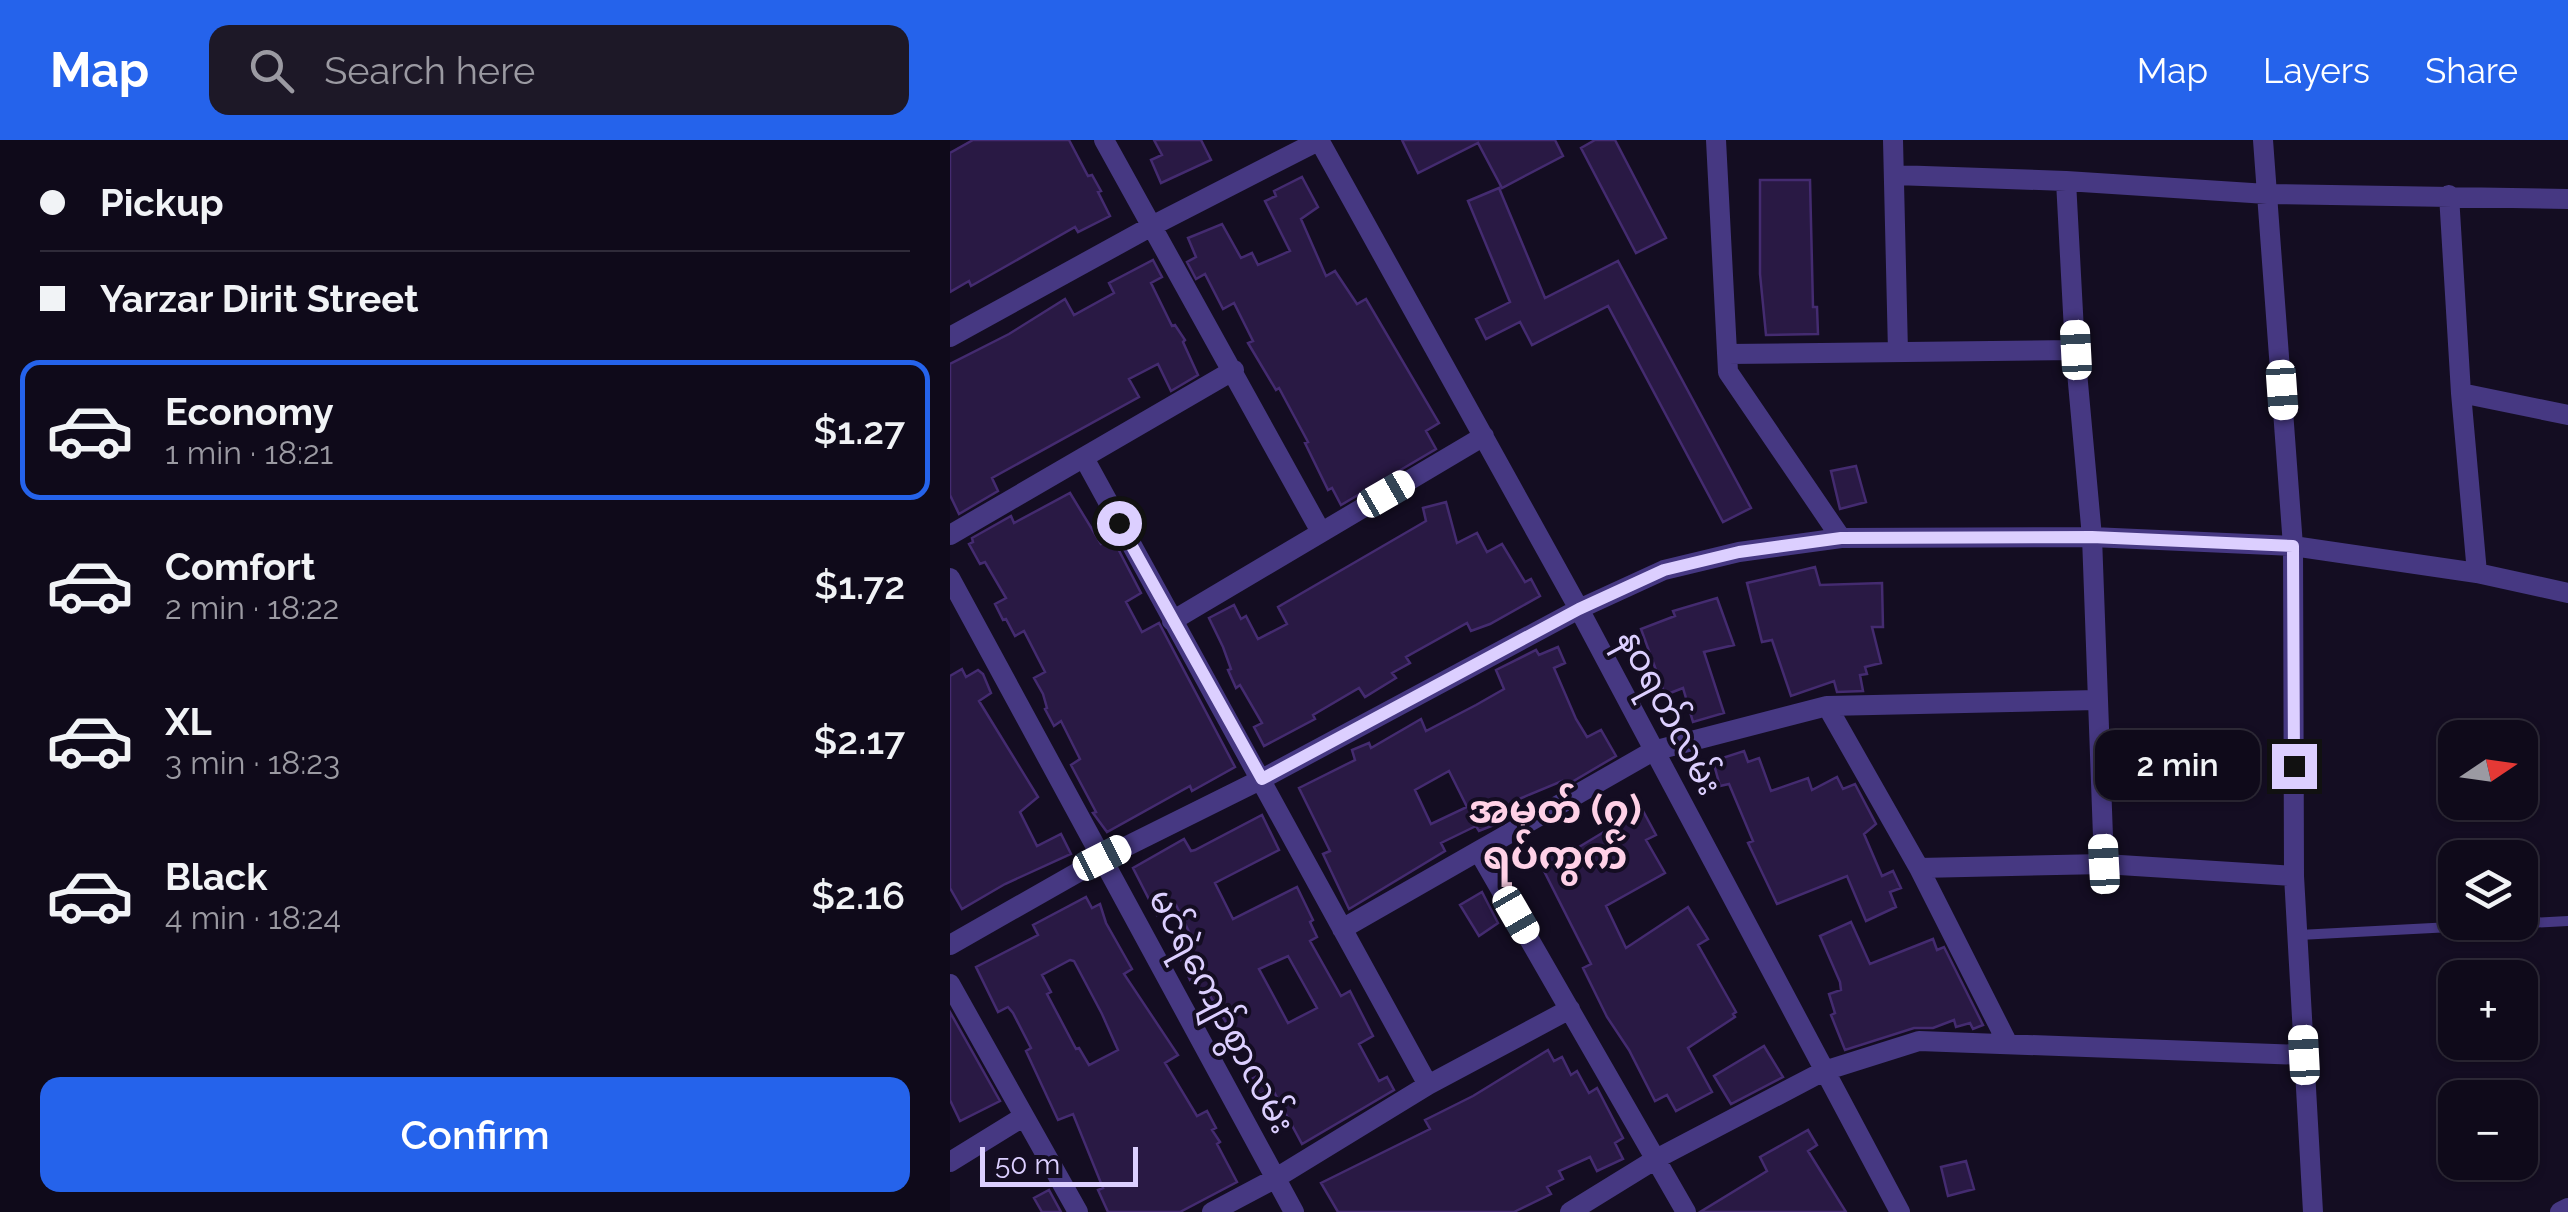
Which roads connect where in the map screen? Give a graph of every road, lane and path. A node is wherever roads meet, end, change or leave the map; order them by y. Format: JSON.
{"nodes":[{"id":1,"x":1104,"y":140,"type":"edge"},
{"id":2,"x":1319,"y":140,"type":"edge"},
{"id":3,"x":1716,"y":140,"type":"edge"},
{"id":4,"x":1892,"y":140,"type":"edge"},
{"id":5,"x":2263,"y":140,"type":"edge"},
{"id":6,"x":1895,"y":176,"type":"junction"},
{"id":7,"x":2066,"y":182,"type":"junction"},
{"id":8,"x":2266,"y":194,"type":"junction"},
{"id":9,"x":2450,"y":195,"type":"junction"},
{"id":10,"x":2568,"y":200,"type":"edge"},
{"id":11,"x":1150,"y":227,"type":"junction"},
{"id":12,"x":950,"y":338,"type":"edge"},
{"id":13,"x":2076,"y":350,"type":"junction"},
{"id":14,"x":1898,"y":352,"type":"junction"},
{"id":15,"x":1727,"y":354,"type":"junction"},
{"id":16,"x":1234,"y":370,"type":"junction"},
{"id":17,"x":2461,"y":393,"type":"junction"},
{"id":18,"x":2568,"y":415,"type":"edge"},
{"id":19,"x":1484,"y":436,"type":"junction"},
{"id":20,"x":1084,"y":458,"type":"junction"},
{"id":21,"x":1321,"y":532,"type":"junction"},
{"id":22,"x":950,"y":535,"type":"edge"},
{"id":23,"x":2092,"y":537,"type":"junction"},
{"id":24,"x":1841,"y":538,"type":"junction"},
{"id":25,"x":2293,"y":546,"type":"junction"},
{"id":26,"x":2477,"y":573,"type":"junction"},
{"id":27,"x":950,"y":578,"type":"edge"},
{"id":28,"x":2568,"y":593,"type":"edge"},
{"id":29,"x":1579,"y":609,"type":"junction"},
{"id":30,"x":1172,"y":621,"type":"junction"},
{"id":31,"x":2096,"y":700,"type":"junction"},
{"id":32,"x":1827,"y":706,"type":"junction"},
{"id":33,"x":1652,"y":751,"type":"junction"},
{"id":34,"x":1262,"y":779,"type":"junction"},
{"id":35,"x":1479,"y":852,"type":"junction"},
{"id":36,"x":1102,"y":858,"type":"junction"},
{"id":37,"x":2104,"y":864,"type":"junction"},
{"id":38,"x":1919,"y":868,"type":"junction"},
{"id":39,"x":2294,"y":876,"type":"junction"},
{"id":40,"x":2568,"y":922,"type":"edge"},
{"id":41,"x":1342,"y":929,"type":"junction"},
{"id":42,"x":2299,"y":936,"type":"junction"},
{"id":43,"x":950,"y":945,"type":"edge"},
{"id":44,"x":950,"y":984,"type":"edge"},
{"id":45,"x":1570,"y":1010,"type":"junction"},
{"id":46,"x":2008,"y":1044,"type":"junction"},
{"id":47,"x":2304,"y":1055,"type":"junction"},
{"id":48,"x":1824,"y":1071,"type":"junction"},
{"id":49,"x":1428,"y":1086,"type":"junction"},
{"id":50,"x":1023,"y":1117,"type":"junction"},
{"id":51,"x":1656,"y":1159,"type":"junction"},
{"id":52,"x":950,"y":1162,"type":"edge"},
{"id":53,"x":1276,"y":1178,"type":"junction"},
{"id":54,"x":2568,"y":1208,"type":"edge"},
{"id":55,"x":1078,"y":1212,"type":"edge"},
{"id":56,"x":1212,"y":1212,"type":"edge"},
{"id":57,"x":1294,"y":1212,"type":"edge"},
{"id":58,"x":1570,"y":1212,"type":"edge"},
{"id":59,"x":1686,"y":1212,"type":"edge"},
{"id":60,"x":1900,"y":1212,"type":"edge"},
{"id":61,"x":2314,"y":1212,"type":"edge"},
{"id":62,"x":2560,"y":1212,"type":"edge"}],
"edges":[{"from":1,"to":11,"type":"street"},
{"from":2,"to":11,"type":"street"},
{"from":2,"to":19,"type":"street","name":"နဝရတ်လမ်း"},
{"from":3,"to":15,"type":"street"},
{"from":4,"to":6,"type":"street"},
{"from":5,"to":8,"type":"street"},
{"from":6,"to":7,"type":"street"},
{"from":6,"to":14,"type":"street"},
{"from":7,"to":8,"type":"street"},
{"from":7,"to":13,"type":"street"},
{"from":8,"to":9,"type":"street"},
{"from":8,"to":25,"type":"street"},
{"from":9,"to":10,"type":"street"},
{"from":9,"to":17,"type":"street"},
{"from":11,"to":12,"type":"street"},
{"from":11,"to":16,"type":"street"},
{"from":13,"to":14,"type":"street"},
{"from":13,"to":23,"type":"street"},
{"from":14,"to":15,"type":"street"},
{"from":15,"to":24,"type":"street"},
{"from":16,"to":20,"type":"street"},
{"from":16,"to":21,"type":"street"},
{"from":17,"to":18,"type":"street"},
{"from":17,"to":26,"type":"street"},
{"from":19,"to":21,"type":"street"},
{"from":19,"to":29,"type":"street","name":"နဝရတ်လမ်း"},
{"from":20,"to":22,"type":"street"},
{"from":20,"to":30,"type":"street"},
{"from":21,"to":30,"type":"street"},
{"from":23,"to":24,"type":"street"},
{"from":23,"to":25,"type":"street"},
{"from":23,"to":31,"type":"street"},
{"from":24,"to":29,"type":"street"},
{"from":25,"to":26,"type":"street"},
{"from":25,"to":39,"type":"street"},
{"from":26,"to":28,"type":"street"},
{"from":27,"to":36,"type":"street","name":"မင်ရဲကျော်စွာလမ်း"},
{"from":29,"to":33,"type":"street","name":"နဝရတ်လမ်း"},
{"from":29,"to":34,"type":"street"},
{"from":30,"to":34,"type":"street"},
{"from":31,"to":32,"type":"street"},
{"from":31,"to":37,"type":"street"},
{"from":32,"to":33,"type":"street"},
{"from":32,"to":38,"type":"street"},
{"from":33,"to":35,"type":"street"},
{"from":33,"to":48,"type":"street","name":"နဝရတ်လမ်း"},
{"from":34,"to":36,"type":"street"},
{"from":34,"to":41,"type":"street"},
{"from":35,"to":41,"type":"street"},
{"from":35,"to":45,"type":"street"},
{"from":36,"to":43,"type":"street"},
{"from":36,"to":53,"type":"street","name":"မင်ရဲကျော်စွာလမ်း"},
{"from":37,"to":38,"type":"street"},
{"from":37,"to":39,"type":"street"},
{"from":38,"to":46,"type":"street"},
{"from":39,"to":42,"type":"street"},
{"from":40,"to":42,"type":"lane"},
{"from":41,"to":49,"type":"street"},
{"from":42,"to":47,"type":"street"},
{"from":44,"to":50,"type":"street"},
{"from":45,"to":49,"type":"street"},
{"from":45,"to":51,"type":"street"},
{"from":46,"to":47,"type":"street"},
{"from":46,"to":48,"type":"street"},
{"from":47,"to":61,"type":"street"},
{"from":48,"to":51,"type":"street"},
{"from":48,"to":60,"type":"street","name":"နဝရတ်လမ်း"},
{"from":49,"to":53,"type":"street"},
{"from":50,"to":52,"type":"street"},
{"from":50,"to":55,"type":"street"},
{"from":51,"to":58,"type":"street"},
{"from":51,"to":59,"type":"street"},
{"from":53,"to":56,"type":"street"},
{"from":53,"to":57,"type":"street","name":"မင်ရဲကျော်စွာလမ်း"},
{"from":54,"to":62,"type":"street"}]}
